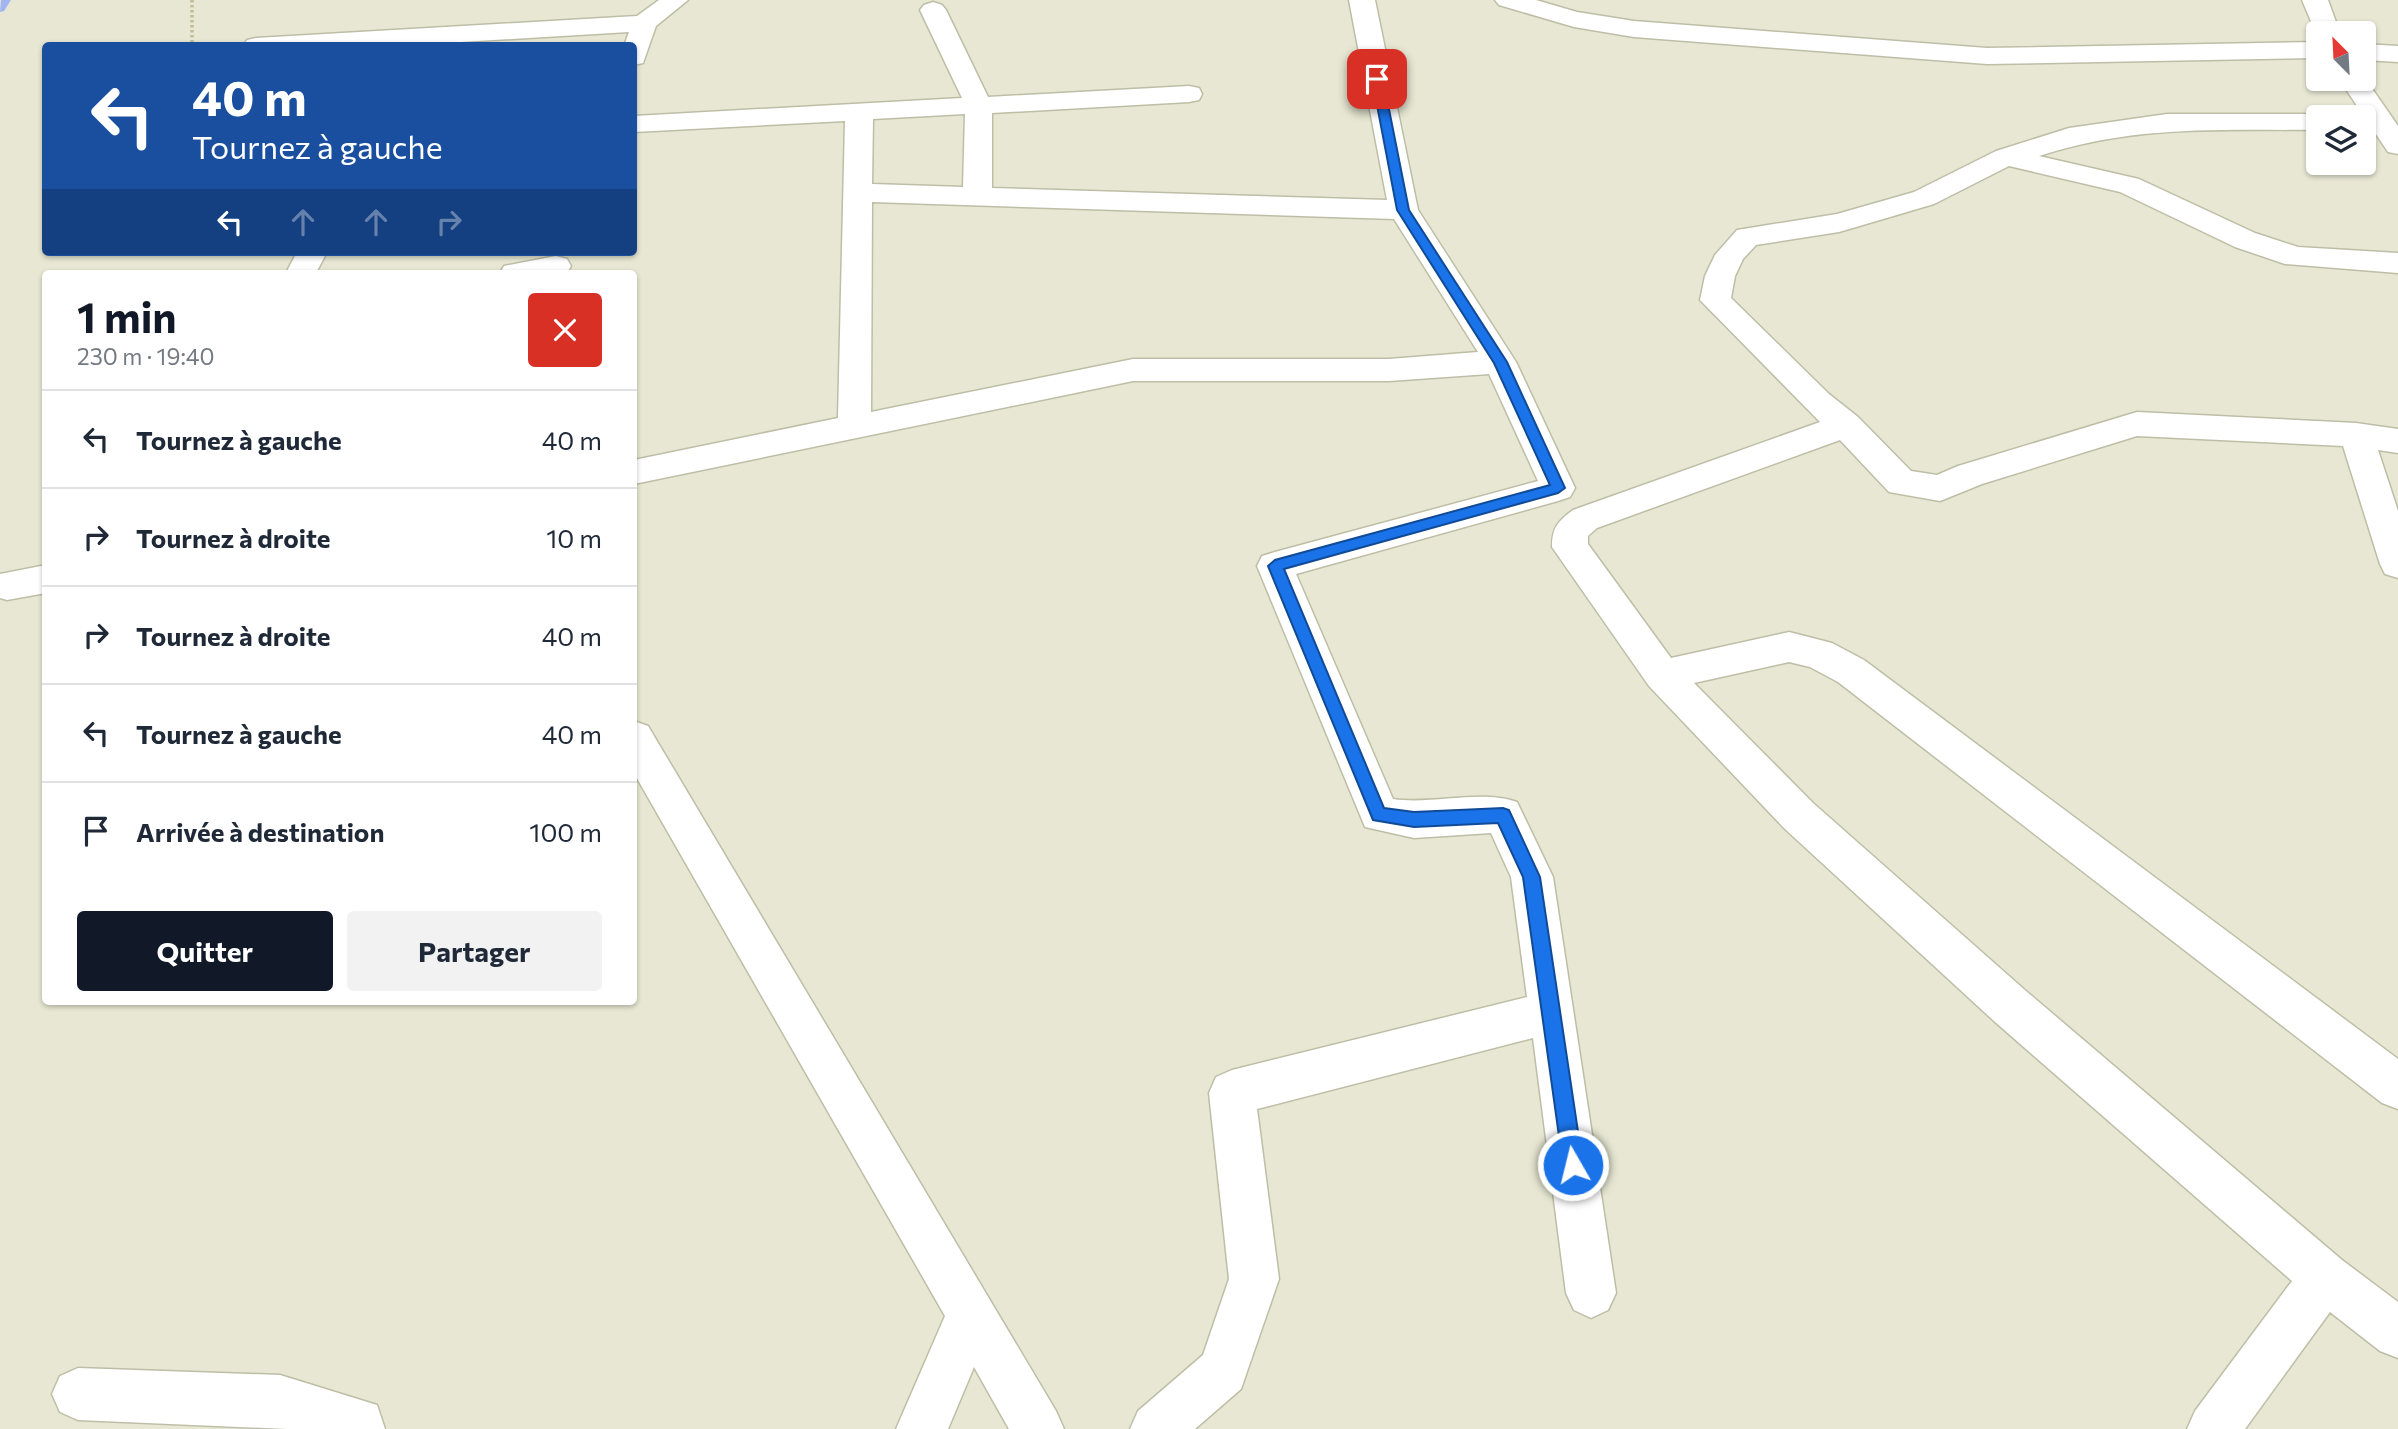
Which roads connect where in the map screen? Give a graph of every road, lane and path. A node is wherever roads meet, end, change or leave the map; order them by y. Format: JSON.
{"nodes":[{"id":1,"x":192,"y":0,"type":"edge"},
{"id":2,"x":675,"y":0,"type":"edge"},
{"id":3,"x":1362,"y":0,"type":"edge"},
{"id":4,"x":1508,"y":0,"type":"edge"},
{"id":5,"x":1612,"y":0,"type":"edge"},
{"id":6,"x":2315,"y":0,"type":"edge"},
{"id":7,"x":933,"y":10,"type":"dead end"},
{"id":8,"x":2323,"y":21,"type":"edge"},
{"id":9,"x":644,"y":23,"type":"junction"},
{"id":10,"x":1634,"y":29,"type":"junction"},
{"id":11,"x":425,"y":41,"type":"edge"},
{"id":12,"x":192,"y":42,"type":"edge"},
{"id":13,"x":391,"y":42,"type":"edge"},
{"id":14,"x":637,"y":47,"type":"edge"},
{"id":15,"x":2306,"y":50,"type":"edge"},
{"id":16,"x":2376,"y":53,"type":"edge"},
{"id":17,"x":2398,"y":54,"type":"edge"},
{"id":18,"x":1189,"y":94,"type":"dead end"},
{"id":19,"x":979,"y":106,"type":"junction"},
{"id":20,"x":859,"y":113,"type":"junction"},
{"id":21,"x":2306,"y":122,"type":"edge"},
{"id":22,"x":637,"y":124,"type":"edge"},
{"id":23,"x":2376,"y":125,"type":"edge"},
{"id":24,"x":2398,"y":146,"type":"edge"},
{"id":25,"x":2006,"y":157,"type":"junction"},
{"id":26,"x":857,"y":193,"type":"junction"},
{"id":27,"x":977,"y":196,"type":"junction"},
{"id":28,"x":1403,"y":210,"type":"junction"},
{"id":29,"x":2398,"y":263,"type":"edge"},
{"id":30,"x":557,"y":264,"type":"edge"},
{"id":31,"x":529,"y":270,"type":"edge"},
{"id":32,"x":1500,"y":362,"type":"junction"},
{"id":33,"x":1846,"y":425,"type":"junction"},
{"id":34,"x":854,"y":426,"type":"junction"},
{"id":35,"x":2356,"y":435,"type":"junction"},
{"id":36,"x":2398,"y":441,"type":"edge"},
{"id":37,"x":637,"y":471,"type":"edge"},
{"id":38,"x":2398,"y":564,"type":"edge"},
{"id":39,"x":42,"y":580,"type":"edge"},
{"id":40,"x":7,"y":586,"type":"dead end"},
{"id":41,"x":1662,"y":675,"type":"junction"},
{"id":42,"x":637,"y":743,"type":"edge"},
{"id":43,"x":1552,"y":1012,"type":"junction"},
{"id":44,"x":2398,"y":1087,"type":"edge"},
{"id":45,"x":2325,"y":1277,"type":"junction"},
{"id":46,"x":1591,"y":1293,"type":"dead end"},
{"id":47,"x":970,"y":1316,"type":"junction"},
{"id":48,"x":2398,"y":1333,"type":"edge"},
{"id":49,"x":78,"y":1394,"type":"dead end"},
{"id":50,"x":359,"y":1429,"type":"edge"},
{"id":51,"x":922,"y":1429,"type":"edge"},
{"id":52,"x":1038,"y":1429,"type":"edge"},
{"id":53,"x":1156,"y":1429,"type":"edge"},
{"id":54,"x":2213,"y":1429,"type":"edge"}],
"edges":[{"from":1,"to":12,"type":"path"},
{"from":2,"to":9,"type":"street"},
{"from":3,"to":28,"type":"street"},
{"from":4,"to":10,"type":"street"},
{"from":5,"to":10,"type":"street"},
{"from":6,"to":8,"type":"street"},
{"from":7,"to":19,"type":"street"},
{"from":9,"to":11,"type":"street"},
{"from":9,"to":14,"type":"street"},
{"from":10,"to":15,"type":"street"},
{"from":11,"to":13,"type":"street"},
{"from":16,"to":17,"type":"street"},
{"from":18,"to":19,"type":"street"},
{"from":19,"to":20,"type":"street"},
{"from":19,"to":27,"type":"street"},
{"from":20,"to":22,"type":"street"},
{"from":20,"to":26,"type":"street"},
{"from":21,"to":25,"type":"street"},
{"from":23,"to":24,"type":"street"},
{"from":25,"to":29,"type":"street"},
{"from":25,"to":33,"type":"street"},
{"from":26,"to":27,"type":"street"},
{"from":26,"to":34,"type":"street"},
{"from":27,"to":28,"type":"street"},
{"from":28,"to":32,"type":"street"},
{"from":30,"to":31,"type":"street"},
{"from":32,"to":34,"type":"street"},
{"from":32,"to":43,"type":"street"},
{"from":33,"to":35,"type":"street"},
{"from":33,"to":41,"type":"street"},
{"from":34,"to":37,"type":"street"},
{"from":35,"to":36,"type":"street"},
{"from":35,"to":38,"type":"street"},
{"from":39,"to":40,"type":"street"},
{"from":41,"to":44,"type":"street"},
{"from":41,"to":45,"type":"street"},
{"from":42,"to":47,"type":"street"},
{"from":43,"to":46,"type":"street"},
{"from":43,"to":53,"type":"street"},
{"from":45,"to":48,"type":"street"},
{"from":45,"to":54,"type":"street"},
{"from":47,"to":51,"type":"street"},
{"from":47,"to":52,"type":"street"},
{"from":49,"to":50,"type":"street"}]}
